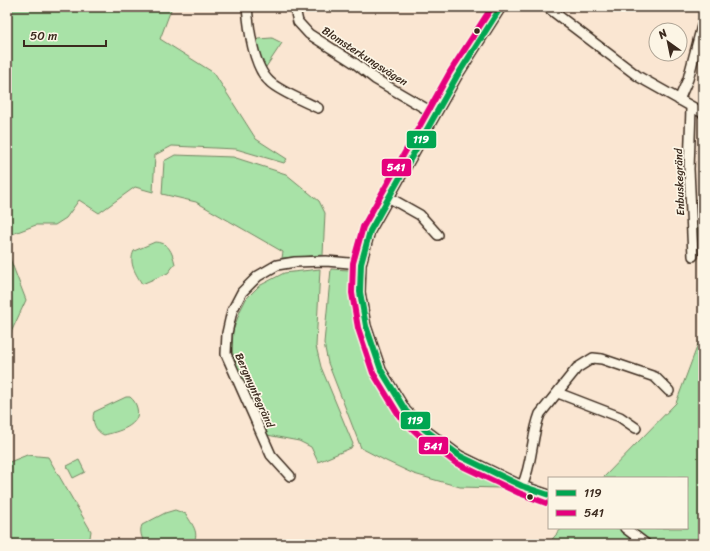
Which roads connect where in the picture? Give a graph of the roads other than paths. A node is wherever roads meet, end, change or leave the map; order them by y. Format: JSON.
{"nodes":[{"id":1,"x":247,"y":7,"type":"edge"},
{"id":2,"x":297,"y":7,"type":"edge"},
{"id":3,"x":501,"y":7,"type":"edge"},
{"id":4,"x":547,"y":7,"type":"edge"},
{"id":5,"x":703,"y":22,"type":"edge"},
{"id":6,"x":679,"y":100,"type":"junction"},
{"id":7,"x":318,"y":108,"type":"dead end"},
{"id":8,"x":692,"y":108,"type":"junction"},
{"id":9,"x":703,"y":113,"type":"edge"},
{"id":10,"x":435,"y":114,"type":"junction"},
{"id":11,"x":388,"y":197,"type":"junction"},
{"id":12,"x":438,"y":235,"type":"dead end"},
{"id":13,"x":694,"y":256,"type":"dead end"},
{"id":14,"x":361,"y":264,"type":"junction"},
{"id":15,"x":669,"y":391,"type":"dead end"},
{"id":16,"x":558,"y":393,"type":"junction"},
{"id":17,"x":636,"y":428,"type":"dead end"},
{"id":18,"x":290,"y":476,"type":"dead end"},
{"id":19,"x":522,"y":486,"type":"junction"},
{"id":20,"x":548,"y":495,"type":"edge"},
{"id":21,"x":625,"y":529,"type":"edge"},
{"id":22,"x":646,"y":544,"type":"edge"}],
"edges":[{"from":1,"to":7,"type":"street"},
{"from":2,"to":10,"type":"street","name":"Blomsterkungsvägen"},
{"from":3,"to":10,"type":"street"},
{"from":4,"to":6,"type":"street"},
{"from":5,"to":6,"type":"street"},
{"from":6,"to":8,"type":"street"},
{"from":8,"to":9,"type":"street"},
{"from":8,"to":13,"type":"street","name":"Enbuskegränd"},
{"from":10,"to":11,"type":"street"},
{"from":11,"to":12,"type":"street"},
{"from":11,"to":14,"type":"street"},
{"from":14,"to":18,"type":"street","name":"Bergmyntegränd"},
{"from":14,"to":19,"type":"street"},
{"from":15,"to":16,"type":"street"},
{"from":16,"to":17,"type":"street"},
{"from":16,"to":19,"type":"street"},
{"from":19,"to":20,"type":"street"},
{"from":21,"to":22,"type":"street"}]}
